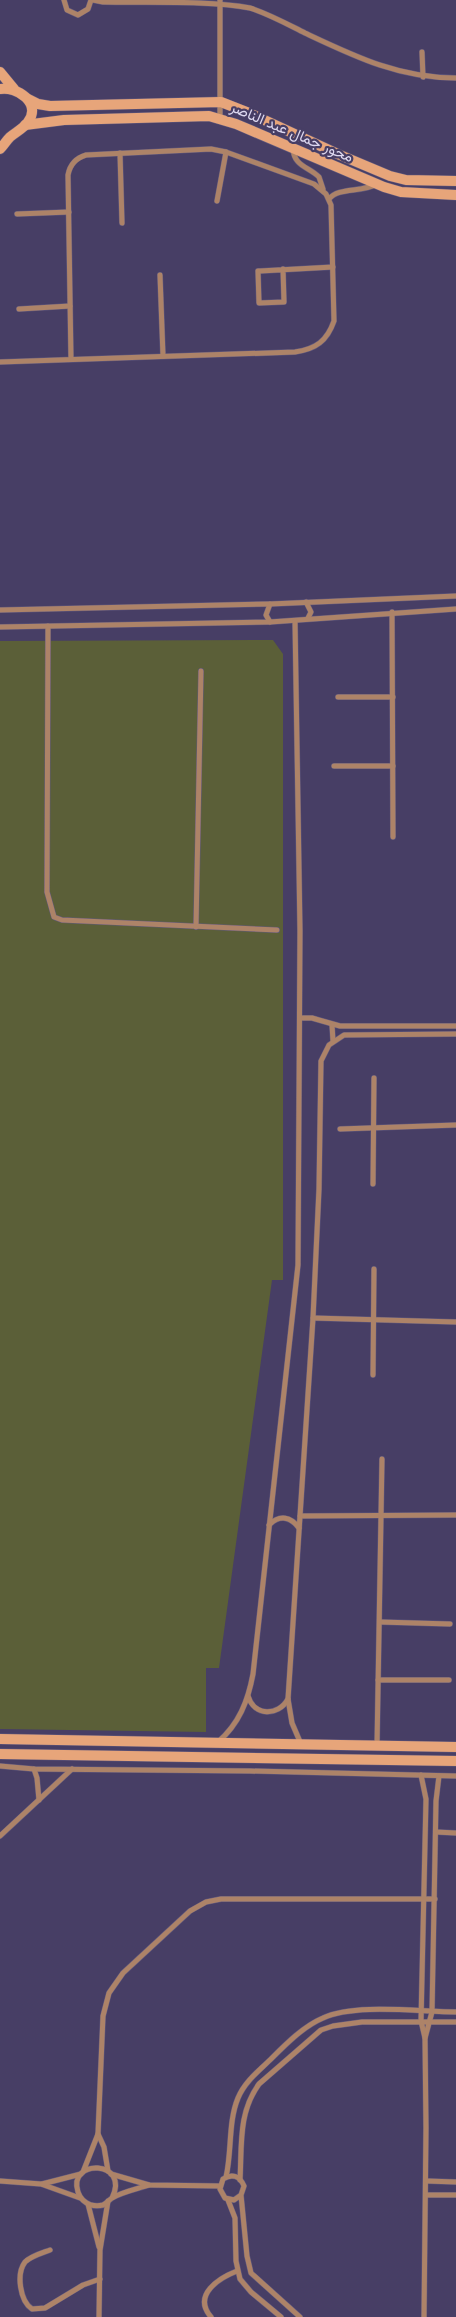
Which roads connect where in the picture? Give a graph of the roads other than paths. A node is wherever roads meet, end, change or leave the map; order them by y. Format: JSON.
{"nodes":[{"id":1,"x":64,"y":0,"type":"edge"},
{"id":2,"x":92,"y":0,"type":"edge"},
{"id":3,"x":220,"y":1,"type":"edge"},
{"id":4,"x":422,"y":52,"type":"dead end"},
{"id":5,"x":0,"y":72,"type":"edge"},
{"id":6,"x":423,"y":77,"type":"junction"},
{"id":7,"x":456,"y":78,"type":"edge"},
{"id":8,"x":0,"y":89,"type":"edge"},
{"id":9,"x":14,"y":89,"type":"junction"},
{"id":10,"x":28,"y":99,"type":"junction"},
{"id":11,"x":220,"y":102,"type":"junction"},
{"id":12,"x":50,"y":106,"type":"junction"},
{"id":13,"x":220,"y":118,"type":"junction"},
{"id":14,"x":51,"y":121,"type":"junction"},
{"id":15,"x":25,"y":126,"type":"junction"},
{"id":16,"x":294,"y":148,"type":"junction"},
{"id":17,"x":0,"y":150,"type":"edge"},
{"id":18,"x":226,"y":152,"type":"junction"},
{"id":19,"x":120,"y":153,"type":"junction"},
{"id":20,"x":456,"y":181,"type":"edge"},
{"id":21,"x":377,"y":184,"type":"junction"},
{"id":22,"x":323,"y":190,"type":"junction"},
{"id":23,"x":456,"y":195,"type":"edge"},
{"id":24,"x":329,"y":199,"type":"junction"},
{"id":25,"x":217,"y":202,"type":"dead end"},
{"id":26,"x":69,"y":212,"type":"junction"},
{"id":27,"x":17,"y":214,"type":"dead end"},
{"id":28,"x":122,"y":223,"type":"dead end"},
{"id":29,"x":333,"y":267,"type":"junction"},
{"id":30,"x":284,"y":270,"type":"junction"},
{"id":31,"x":160,"y":275,"type":"dead end"},
{"id":32,"x":70,"y":306,"type":"junction"},
{"id":33,"x":19,"y":309,"type":"dead end"},
{"id":34,"x":163,"y":356,"type":"junction"},
{"id":35,"x":71,"y":359,"type":"junction"},
{"id":36,"x":0,"y":362,"type":"edge"},
{"id":37,"x":456,"y":596,"type":"edge"},
{"id":38,"x":305,"y":602,"type":"junction"},
{"id":39,"x":270,"y":604,"type":"junction"},
{"id":40,"x":456,"y":609,"type":"edge"},
{"id":41,"x":0,"y":610,"type":"edge"},
{"id":42,"x":392,"y":612,"type":"junction"},
{"id":43,"x":308,"y":618,"type":"junction"},
{"id":44,"x":295,"y":620,"type":"junction"},
{"id":45,"x":270,"y":622,"type":"junction"},
{"id":46,"x":48,"y":626,"type":"junction"},
{"id":47,"x":0,"y":627,"type":"edge"},
{"id":48,"x":201,"y":671,"type":"dead end"},
{"id":49,"x":338,"y":697,"type":"dead end"},
{"id":50,"x":393,"y":697,"type":"junction"},
{"id":51,"x":334,"y":766,"type":"dead end"},
{"id":52,"x":393,"y":766,"type":"junction"},
{"id":53,"x":393,"y":837,"type":"dead end"},
{"id":54,"x":196,"y":927,"type":"junction"},
{"id":55,"x":277,"y":930,"type":"dead end"},
{"id":56,"x":300,"y":1018,"type":"junction"},
{"id":57,"x":332,"y":1025,"type":"junction"},
{"id":58,"x":456,"y":1026,"type":"edge"},
{"id":59,"x":456,"y":1034,"type":"edge"},
{"id":60,"x":333,"y":1041,"type":"junction"},
{"id":61,"x":374,"y":1078,"type":"dead end"},
{"id":62,"x":456,"y":1125,"type":"edge"},
{"id":63,"x":374,"y":1128,"type":"junction"},
{"id":64,"x":340,"y":1129,"type":"dead end"},
{"id":65,"x":373,"y":1184,"type":"dead end"},
{"id":66,"x":374,"y":1269,"type":"dead end"},
{"id":67,"x":313,"y":1318,"type":"junction"},
{"id":68,"x":374,"y":1320,"type":"junction"},
{"id":69,"x":456,"y":1322,"type":"edge"},
{"id":70,"x":373,"y":1375,"type":"dead end"},
{"id":71,"x":382,"y":1459,"type":"dead end"},
{"id":72,"x":381,"y":1515,"type":"junction"},
{"id":73,"x":456,"y":1515,"type":"edge"},
{"id":74,"x":300,"y":1516,"type":"junction"},
{"id":75,"x":270,"y":1525,"type":"junction"},
{"id":76,"x":299,"y":1528,"type":"junction"},
{"id":77,"x":380,"y":1622,"type":"junction"},
{"id":78,"x":450,"y":1624,"type":"dead end"},
{"id":79,"x":378,"y":1680,"type":"junction"},
{"id":80,"x":449,"y":1680,"type":"dead end"},
{"id":81,"x":248,"y":1696,"type":"junction"},
{"id":82,"x":288,"y":1699,"type":"junction"},
{"id":83,"x":0,"y":1739,"type":"edge"},
{"id":84,"x":218,"y":1742,"type":"junction"},
{"id":85,"x":301,"y":1744,"type":"junction"},
{"id":86,"x":377,"y":1746,"type":"junction"},
{"id":87,"x":456,"y":1747,"type":"edge"},
{"id":88,"x":0,"y":1754,"type":"edge"},
{"id":89,"x":456,"y":1761,"type":"edge"},
{"id":90,"x":0,"y":1766,"type":"edge"},
{"id":91,"x":34,"y":1768,"type":"junction"},
{"id":92,"x":72,"y":1769,"type":"junction"},
{"id":93,"x":421,"y":1775,"type":"junction"},
{"id":94,"x":439,"y":1776,"type":"junction"},
{"id":95,"x":456,"y":1776,"type":"edge"},
{"id":96,"x":39,"y":1800,"type":"junction"},
{"id":97,"x":436,"y":1832,"type":"junction"},
{"id":98,"x":456,"y":1833,"type":"edge"},
{"id":99,"x":0,"y":1836,"type":"edge"},
{"id":100,"x":424,"y":1900,"type":"junction"},
{"id":101,"x":435,"y":1900,"type":"junction"},
{"id":102,"x":421,"y":2012,"type":"junction"},
{"id":103,"x":432,"y":2012,"type":"junction"},
{"id":104,"x":456,"y":2012,"type":"edge"},
{"id":105,"x":421,"y":2022,"type":"junction"},
{"id":106,"x":431,"y":2022,"type":"junction"},
{"id":107,"x":456,"y":2022,"type":"edge"},
{"id":108,"x":425,"y":2038,"type":"junction"},
{"id":109,"x":282,"y":2049,"type":"junction"},
{"id":110,"x":289,"y":2057,"type":"junction"},
{"id":111,"x":98,"y":2134,"type":"junction"},
{"id":112,"x":82,"y":2173,"type":"junction"},
{"id":113,"x":110,"y":2173,"type":"junction"},
{"id":114,"x":226,"y":2177,"type":"junction"},
{"id":115,"x":240,"y":2180,"type":"junction"},
{"id":116,"x":0,"y":2181,"type":"edge"},
{"id":117,"x":427,"y":2181,"type":"junction"},
{"id":118,"x":456,"y":2182,"type":"edge"},
{"id":119,"x":41,"y":2184,"type":"junction"},
{"id":120,"x":149,"y":2185,"type":"junction"},
{"id":121,"x":220,"y":2186,"type":"junction"},
{"id":122,"x":427,"y":2195,"type":"junction"},
{"id":123,"x":456,"y":2195,"type":"edge"},
{"id":124,"x":242,"y":2196,"type":"junction"},
{"id":125,"x":81,"y":2198,"type":"junction"},
{"id":126,"x":110,"y":2200,"type":"junction"},
{"id":127,"x":228,"y":2200,"type":"junction"},
{"id":128,"x":88,"y":2204,"type":"junction"},
{"id":129,"x":50,"y":2250,"type":"dead end"},
{"id":130,"x":100,"y":2250,"type":"junction"},
{"id":131,"x":237,"y":2271,"type":"junction"},
{"id":132,"x":100,"y":2279,"type":"junction"},
{"id":133,"x":99,"y":2317,"type":"edge"},
{"id":134,"x":211,"y":2317,"type":"edge"},
{"id":135,"x":281,"y":2317,"type":"edge"},
{"id":136,"x":300,"y":2317,"type":"edge"},
{"id":137,"x":424,"y":2317,"type":"edge"}],
"edges":[{"from":1,"to":2,"type":"street"},
{"from":2,"to":3,"type":"street"},
{"from":3,"to":6,"type":"street"},
{"from":3,"to":11,"type":"street"},
{"from":4,"to":6,"type":"street"},
{"from":5,"to":9,"type":"street","name":"محور جمال عبد الناصر"},
{"from":6,"to":7,"type":"street"},
{"from":8,"to":9,"type":"street"},
{"from":9,"to":10,"type":"street","name":"محور جمال عبد الناصر"},
{"from":10,"to":12,"type":"street","name":"محور جمال عبد الناصر"},
{"from":10,"to":15,"type":"street"},
{"from":11,"to":12,"type":"street","name":"محور جمال عبد الناصر"},
{"from":11,"to":13,"type":"street"},
{"from":11,"to":20,"type":"street","name":"محور جمال عبد الناصر"},
{"from":12,"to":14,"type":"street"},
{"from":13,"to":14,"type":"street","name":"محور جمال عبد الناصر"},
{"from":13,"to":16,"type":"street","name":"محور جمال عبد الناصر"},
{"from":14,"to":15,"type":"street","name":"محور جمال عبد الناصر"},
{"from":15,"to":17,"type":"street"},
{"from":16,"to":21,"type":"street","name":"محور جمال عبد الناصر"},
{"from":16,"to":22,"type":"street"},
{"from":18,"to":19,"type":"street"},
{"from":18,"to":22,"type":"street"},
{"from":18,"to":25,"type":"street"},
{"from":19,"to":26,"type":"street"},
{"from":19,"to":28,"type":"street"},
{"from":21,"to":23,"type":"street","name":"محور جمال عبد الناصر"},
{"from":21,"to":24,"type":"street"},
{"from":22,"to":24,"type":"street"},
{"from":24,"to":29,"type":"street"},
{"from":26,"to":27,"type":"street"},
{"from":26,"to":32,"type":"street"},
{"from":29,"to":30,"type":"street"},
{"from":29,"to":34,"type":"street"},
{"from":30,"to":30,"type":"street"},
{"from":31,"to":34,"type":"street"},
{"from":32,"to":33,"type":"street"},
{"from":32,"to":35,"type":"street"},
{"from":34,"to":35,"type":"street"},
{"from":35,"to":36,"type":"street"},
{"from":37,"to":38,"type":"street"},
{"from":38,"to":39,"type":"street"},
{"from":38,"to":43,"type":"street"},
{"from":39,"to":41,"type":"street"},
{"from":39,"to":45,"type":"street"},
{"from":40,"to":42,"type":"street"},
{"from":42,"to":43,"type":"street"},
{"from":42,"to":50,"type":"street"},
{"from":43,"to":44,"type":"street"},
{"from":44,"to":45,"type":"street"},
{"from":44,"to":56,"type":"street"},
{"from":45,"to":46,"type":"street"},
{"from":46,"to":47,"type":"street"},
{"from":46,"to":54,"type":"street"},
{"from":48,"to":54,"type":"street"},
{"from":49,"to":50,"type":"street"},
{"from":50,"to":52,"type":"street"},
{"from":51,"to":52,"type":"street"},
{"from":52,"to":53,"type":"street"},
{"from":54,"to":55,"type":"street"},
{"from":56,"to":57,"type":"street"},
{"from":56,"to":75,"type":"street"},
{"from":57,"to":58,"type":"street"},
{"from":57,"to":60,"type":"street"},
{"from":59,"to":60,"type":"street"},
{"from":60,"to":67,"type":"street"},
{"from":61,"to":63,"type":"street"},
{"from":62,"to":63,"type":"street"},
{"from":63,"to":64,"type":"street"},
{"from":63,"to":65,"type":"street"},
{"from":66,"to":68,"type":"street"},
{"from":67,"to":68,"type":"street"},
{"from":67,"to":74,"type":"street"},
{"from":68,"to":69,"type":"street"},
{"from":68,"to":70,"type":"street"},
{"from":71,"to":72,"type":"street"},
{"from":72,"to":73,"type":"street"},
{"from":72,"to":74,"type":"street"},
{"from":72,"to":77,"type":"street"},
{"from":74,"to":76,"type":"street"},
{"from":75,"to":76,"type":"street"},
{"from":75,"to":81,"type":"street"},
{"from":76,"to":82,"type":"street"},
{"from":77,"to":78,"type":"street"},
{"from":77,"to":79,"type":"street"},
{"from":79,"to":80,"type":"street"},
{"from":79,"to":86,"type":"street"},
{"from":81,"to":82,"type":"street"},
{"from":81,"to":84,"type":"street"},
{"from":82,"to":85,"type":"street"},
{"from":83,"to":84,"type":"street"},
{"from":84,"to":85,"type":"street"},
{"from":85,"to":86,"type":"street"},
{"from":86,"to":87,"type":"street"},
{"from":88,"to":89,"type":"street"},
{"from":90,"to":91,"type":"street"},
{"from":91,"to":92,"type":"street"},
{"from":91,"to":96,"type":"street"},
{"from":92,"to":93,"type":"street"},
{"from":92,"to":96,"type":"street"},
{"from":93,"to":94,"type":"street"},
{"from":93,"to":100,"type":"street"},
{"from":94,"to":95,"type":"street"},
{"from":94,"to":97,"type":"street"},
{"from":96,"to":99,"type":"street"},
{"from":97,"to":98,"type":"street"},
{"from":97,"to":101,"type":"street"},
{"from":100,"to":101,"type":"street"},
{"from":100,"to":102,"type":"street"},
{"from":100,"to":111,"type":"street"},
{"from":101,"to":103,"type":"street"},
{"from":102,"to":103,"type":"street"},
{"from":102,"to":105,"type":"street"},
{"from":102,"to":109,"type":"street"},
{"from":103,"to":104,"type":"street"},
{"from":103,"to":106,"type":"street"},
{"from":105,"to":106,"type":"street"},
{"from":105,"to":108,"type":"street"},
{"from":105,"to":110,"type":"street"},
{"from":106,"to":107,"type":"street"},
{"from":106,"to":108,"type":"street"},
{"from":108,"to":117,"type":"street"},
{"from":109,"to":110,"type":"street"},
{"from":109,"to":114,"type":"street"},
{"from":110,"to":115,"type":"street"},
{"from":111,"to":112,"type":"street"},
{"from":111,"to":113,"type":"street"},
{"from":112,"to":113,"type":"street"},
{"from":112,"to":119,"type":"street"},
{"from":112,"to":125,"type":"street"},
{"from":113,"to":120,"type":"street"},
{"from":113,"to":126,"type":"street"},
{"from":114,"to":115,"type":"street"},
{"from":114,"to":121,"type":"street"},
{"from":115,"to":124,"type":"street"},
{"from":116,"to":119,"type":"street"},
{"from":117,"to":118,"type":"street"},
{"from":117,"to":122,"type":"street"},
{"from":119,"to":125,"type":"street"},
{"from":120,"to":121,"type":"street"},
{"from":120,"to":126,"type":"street"},
{"from":121,"to":127,"type":"street"},
{"from":122,"to":123,"type":"street"},
{"from":122,"to":137,"type":"street"},
{"from":124,"to":127,"type":"street"},
{"from":124,"to":136,"type":"street"},
{"from":125,"to":128,"type":"street"},
{"from":126,"to":128,"type":"street"},
{"from":126,"to":130,"type":"street"},
{"from":127,"to":131,"type":"street"},
{"from":128,"to":130,"type":"street"},
{"from":129,"to":132,"type":"street"},
{"from":130,"to":132,"type":"street"},
{"from":131,"to":134,"type":"street"},
{"from":131,"to":135,"type":"street"},
{"from":132,"to":133,"type":"street"}]}
